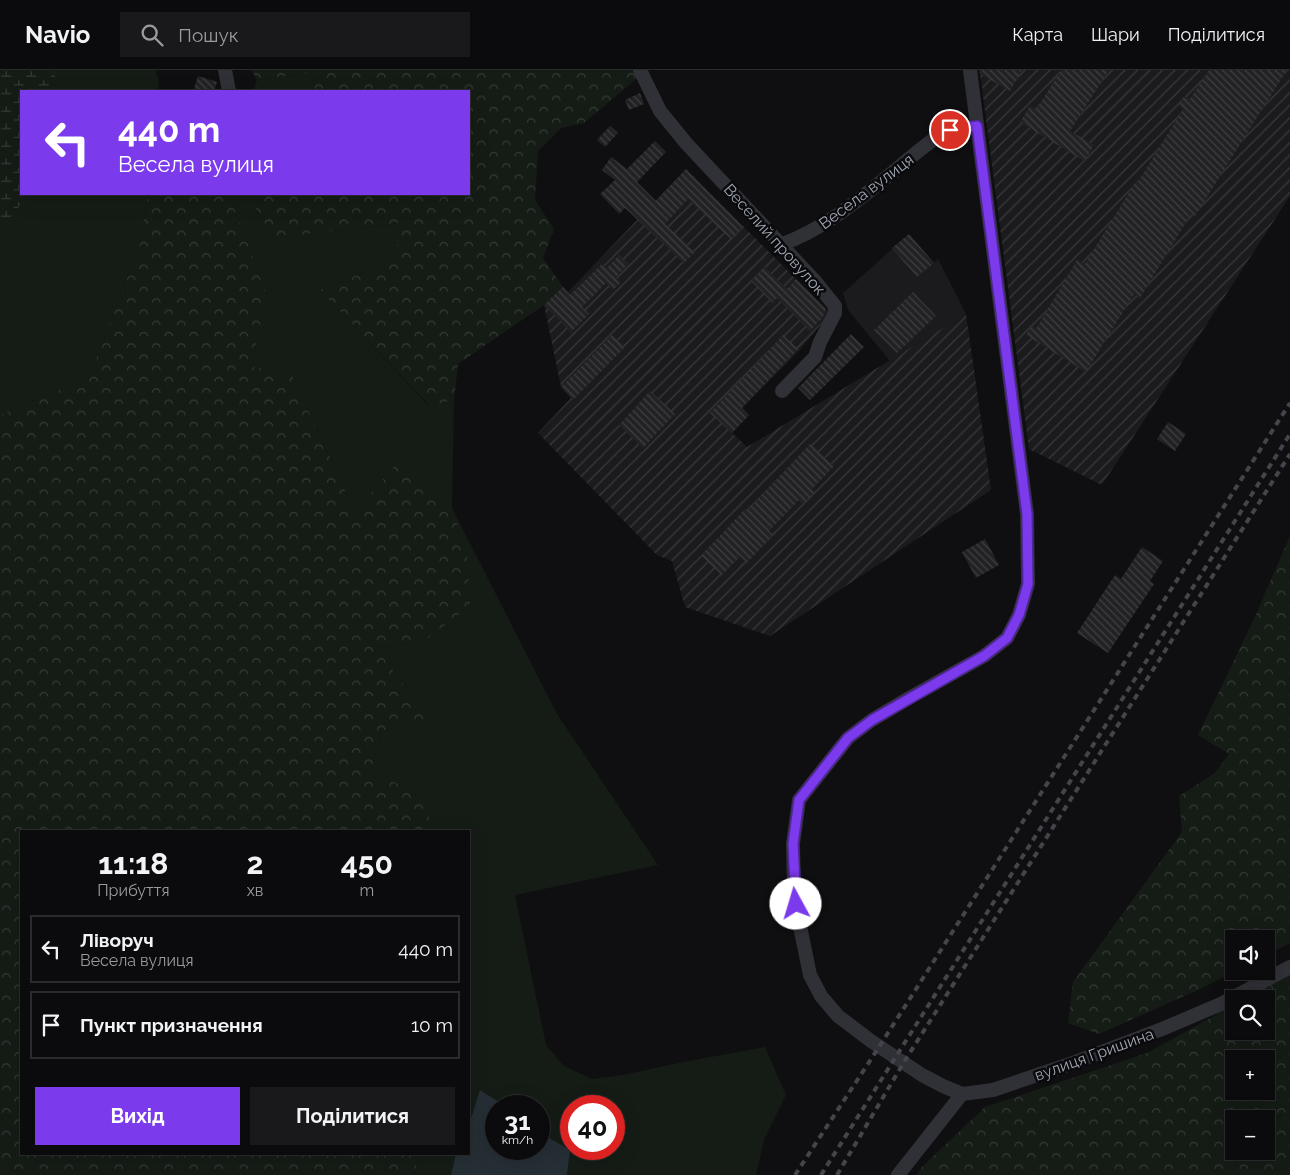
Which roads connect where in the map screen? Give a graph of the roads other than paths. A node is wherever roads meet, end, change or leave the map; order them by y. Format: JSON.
{"nodes":[{"id":1,"x":225,"y":70,"type":"edge"},
{"id":2,"x":640,"y":70,"type":"edge"},
{"id":3,"x":970,"y":70,"type":"edge"},
{"id":4,"x":229,"y":90,"type":"edge"},
{"id":5,"x":977,"y":126,"type":"junction"},
{"id":6,"x":780,"y":245,"type":"junction"},
{"id":7,"x":782,"y":391,"type":"dead end"},
{"id":8,"x":1290,"y":966,"type":"edge"},
{"id":9,"x":962,"y":1094,"type":"junction"},
{"id":10,"x":898,"y":1175,"type":"edge"}],
"edges":[{"from":1,"to":4,"type":"street"},
{"from":2,"to":6,"type":"street","name":"Веселий провулок"},
{"from":3,"to":5,"type":"street"},
{"from":5,"to":6,"type":"street","name":"Весела вулиця"},
{"from":5,"to":9,"type":"street"},
{"from":6,"to":7,"type":"street","name":"Веселий провулок"},
{"from":8,"to":9,"type":"street","name":"вулиця Гришина"},
{"from":9,"to":10,"type":"street"}]}
